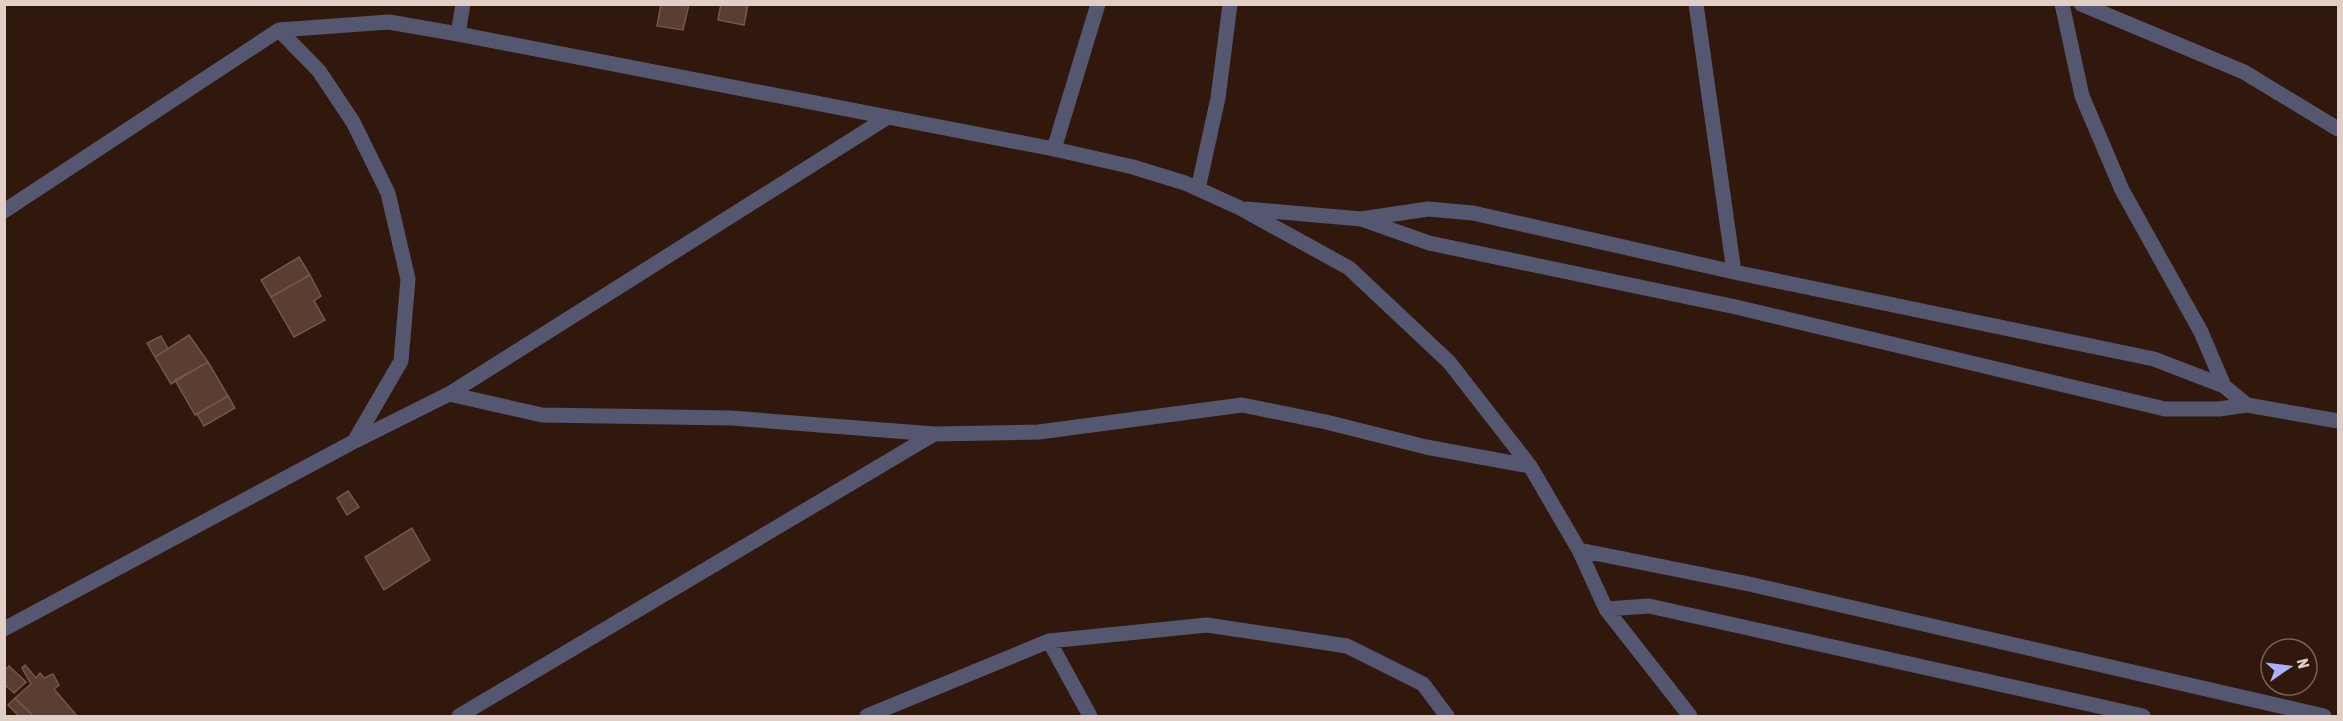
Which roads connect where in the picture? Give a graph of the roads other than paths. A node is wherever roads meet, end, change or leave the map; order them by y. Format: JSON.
{"nodes":[{"id":1,"x":463,"y":4,"type":"edge"},
{"id":2,"x":1098,"y":4,"type":"edge"},
{"id":3,"x":1230,"y":4,"type":"edge"},
{"id":4,"x":1696,"y":4,"type":"edge"},
{"id":5,"x":2062,"y":4,"type":"edge"},
{"id":6,"x":2081,"y":4,"type":"edge"},
{"id":7,"x":279,"y":30,"type":"junction"},
{"id":8,"x":458,"y":34,"type":"junction"},
{"id":9,"x":888,"y":117,"type":"junction"},
{"id":10,"x":2338,"y":129,"type":"edge"},
{"id":11,"x":1054,"y":149,"type":"junction"},
{"id":12,"x":1198,"y":189,"type":"junction"},
{"id":13,"x":1240,"y":208,"type":"junction"},
{"id":14,"x":4,"y":211,"type":"edge"},
{"id":15,"x":1361,"y":219,"type":"junction"},
{"id":16,"x":1734,"y":272,"type":"junction"},
{"id":17,"x":2224,"y":386,"type":"junction"},
{"id":18,"x":449,"y":394,"type":"junction"},
{"id":19,"x":2247,"y":405,"type":"junction"},
{"id":20,"x":2338,"y":421,"type":"edge"},
{"id":21,"x":934,"y":434,"type":"junction"},
{"id":22,"x":355,"y":441,"type":"junction"},
{"id":23,"x":1530,"y":466,"type":"junction"},
{"id":24,"x":1579,"y":550,"type":"junction"},
{"id":25,"x":1606,"y":609,"type":"junction"},
{"id":26,"x":4,"y":629,"type":"edge"},
{"id":27,"x":1049,"y":641,"type":"junction"},
{"id":28,"x":459,"y":717,"type":"edge"},
{"id":29,"x":867,"y":717,"type":"edge"},
{"id":30,"x":1090,"y":717,"type":"edge"},
{"id":31,"x":1447,"y":717,"type":"edge"},
{"id":32,"x":1690,"y":717,"type":"edge"},
{"id":33,"x":2143,"y":717,"type":"edge"},
{"id":34,"x":2324,"y":717,"type":"edge"}],
"edges":[{"from":1,"to":8,"type":"street"},
{"from":2,"to":11,"type":"street"},
{"from":3,"to":12,"type":"street"},
{"from":4,"to":16,"type":"street"},
{"from":5,"to":17,"type":"street"},
{"from":6,"to":10,"type":"street"},
{"from":7,"to":8,"type":"street"},
{"from":7,"to":14,"type":"street"},
{"from":7,"to":22,"type":"street"},
{"from":8,"to":9,"type":"street"},
{"from":9,"to":11,"type":"street"},
{"from":9,"to":18,"type":"street"},
{"from":11,"to":12,"type":"street"},
{"from":12,"to":13,"type":"street"},
{"from":13,"to":15,"type":"street"},
{"from":13,"to":23,"type":"street"},
{"from":15,"to":16,"type":"street"},
{"from":15,"to":19,"type":"street"},
{"from":16,"to":17,"type":"street"},
{"from":17,"to":19,"type":"street"},
{"from":18,"to":21,"type":"street"},
{"from":18,"to":22,"type":"street"},
{"from":19,"to":20,"type":"street"},
{"from":21,"to":23,"type":"street"},
{"from":21,"to":28,"type":"street"},
{"from":22,"to":26,"type":"street"},
{"from":23,"to":24,"type":"street"},
{"from":24,"to":25,"type":"street"},
{"from":24,"to":34,"type":"street"},
{"from":25,"to":32,"type":"street"},
{"from":25,"to":33,"type":"street"},
{"from":27,"to":29,"type":"street"},
{"from":27,"to":30,"type":"street"},
{"from":27,"to":31,"type":"street"}]}
